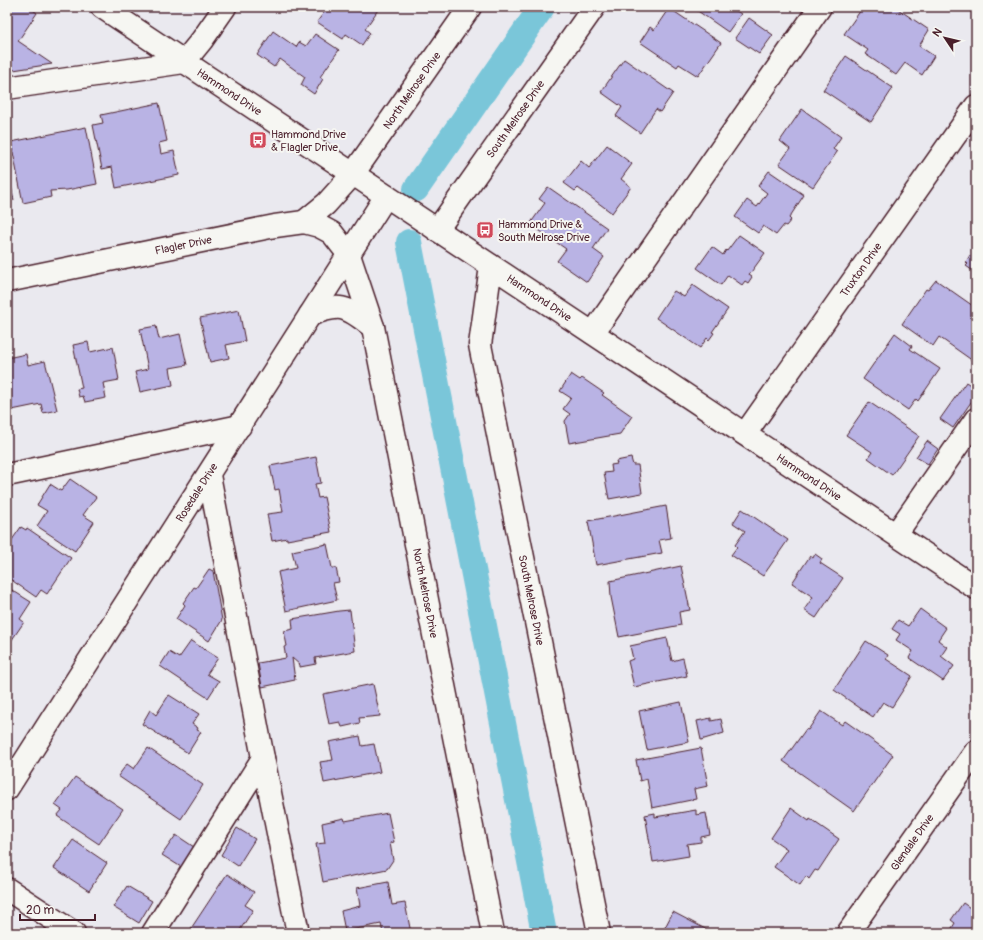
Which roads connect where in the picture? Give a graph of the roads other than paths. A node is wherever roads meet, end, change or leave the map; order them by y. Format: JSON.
{"nodes":[{"id":1,"x":102,"y":7,"type":"edge"},
{"id":2,"x":225,"y":7,"type":"edge"},
{"id":3,"x":470,"y":7,"type":"edge"},
{"id":4,"x":594,"y":7,"type":"edge"},
{"id":5,"x":820,"y":7,"type":"edge"},
{"id":6,"x":184,"y":62,"type":"junction"},
{"id":7,"x":7,"y":88,"type":"edge"},
{"id":8,"x":976,"y":106,"type":"edge"},
{"id":9,"x":353,"y":174,"type":"junction"},
{"id":10,"x":386,"y":196,"type":"junction"},
{"id":11,"x":304,"y":222,"type":"junction"},
{"id":12,"x":437,"y":230,"type":"junction"},
{"id":13,"x":349,"y":255,"type":"junction"},
{"id":14,"x":491,"y":266,"type":"junction"},
{"id":15,"x":7,"y":281,"type":"edge"},
{"id":16,"x":310,"y":316,"type":"junction"},
{"id":17,"x":373,"y":327,"type":"junction"},
{"id":18,"x":593,"y":333,"type":"junction"},
{"id":19,"x":976,"y":419,"type":"edge"},
{"id":20,"x":240,"y":426,"type":"junction"},
{"id":21,"x":745,"y":434,"type":"junction"},
{"id":22,"x":209,"y":474,"type":"junction"},
{"id":23,"x":7,"y":475,"type":"edge"},
{"id":24,"x":896,"y":534,"type":"junction"},
{"id":25,"x":976,"y":588,"type":"edge"},
{"id":26,"x":976,"y":751,"type":"edge"},
{"id":27,"x":263,"y":758,"type":"junction"},
{"id":28,"x":7,"y":789,"type":"edge"},
{"id":29,"x":7,"y":889,"type":"edge"},
{"id":30,"x":74,"y":933,"type":"edge"},
{"id":31,"x":153,"y":933,"type":"edge"},
{"id":32,"x":298,"y":933,"type":"edge"},
{"id":33,"x":493,"y":933,"type":"edge"},
{"id":34,"x":599,"y":933,"type":"edge"},
{"id":35,"x":848,"y":933,"type":"edge"}],
"edges":[{"from":1,"to":6,"type":"street","name":"Hammond Drive"},
{"from":2,"to":6,"type":"street"},
{"from":3,"to":9,"type":"street","name":"North Melrose Drive"},
{"from":4,"to":12,"type":"street","name":"South Melrose Drive"},
{"from":5,"to":18,"type":"street"},
{"from":6,"to":7,"type":"street"},
{"from":6,"to":9,"type":"street","name":"Hammond Drive"},
{"from":8,"to":21,"type":"street","name":"Truxton Drive"},
{"from":9,"to":10,"type":"street","name":"Hammond Drive"},
{"from":9,"to":11,"type":"street","name":"North Melrose Drive"},
{"from":10,"to":12,"type":"street","name":"Hammond Drive"},
{"from":10,"to":13,"type":"street","name":"Rosedale Drive"},
{"from":11,"to":13,"type":"street","name":"Flagler Drive"},
{"from":11,"to":15,"type":"street","name":"Flagler Drive"},
{"from":12,"to":14,"type":"street","name":"Hammond Drive"},
{"from":13,"to":16,"type":"street","name":"Rosedale Drive"},
{"from":13,"to":17,"type":"street","name":"North Melrose Drive"},
{"from":14,"to":18,"type":"street","name":"Hammond Drive"},
{"from":14,"to":34,"type":"street","name":"South Melrose Drive"},
{"from":16,"to":17,"type":"street"},
{"from":16,"to":20,"type":"street","name":"Rosedale Drive"},
{"from":17,"to":33,"type":"street","name":"North Melrose Drive"},
{"from":18,"to":21,"type":"street","name":"Hammond Drive"},
{"from":19,"to":24,"type":"street"},
{"from":20,"to":22,"type":"street","name":"Rosedale Drive"},
{"from":20,"to":23,"type":"street"},
{"from":21,"to":24,"type":"street","name":"Hammond Drive"},
{"from":22,"to":27,"type":"street"},
{"from":22,"to":28,"type":"street","name":"Rosedale Drive"},
{"from":24,"to":25,"type":"street","name":"Hammond Drive"},
{"from":26,"to":35,"type":"street","name":"Glendale Drive"},
{"from":27,"to":31,"type":"street"},
{"from":27,"to":32,"type":"street"},
{"from":29,"to":30,"type":"street"}]}
